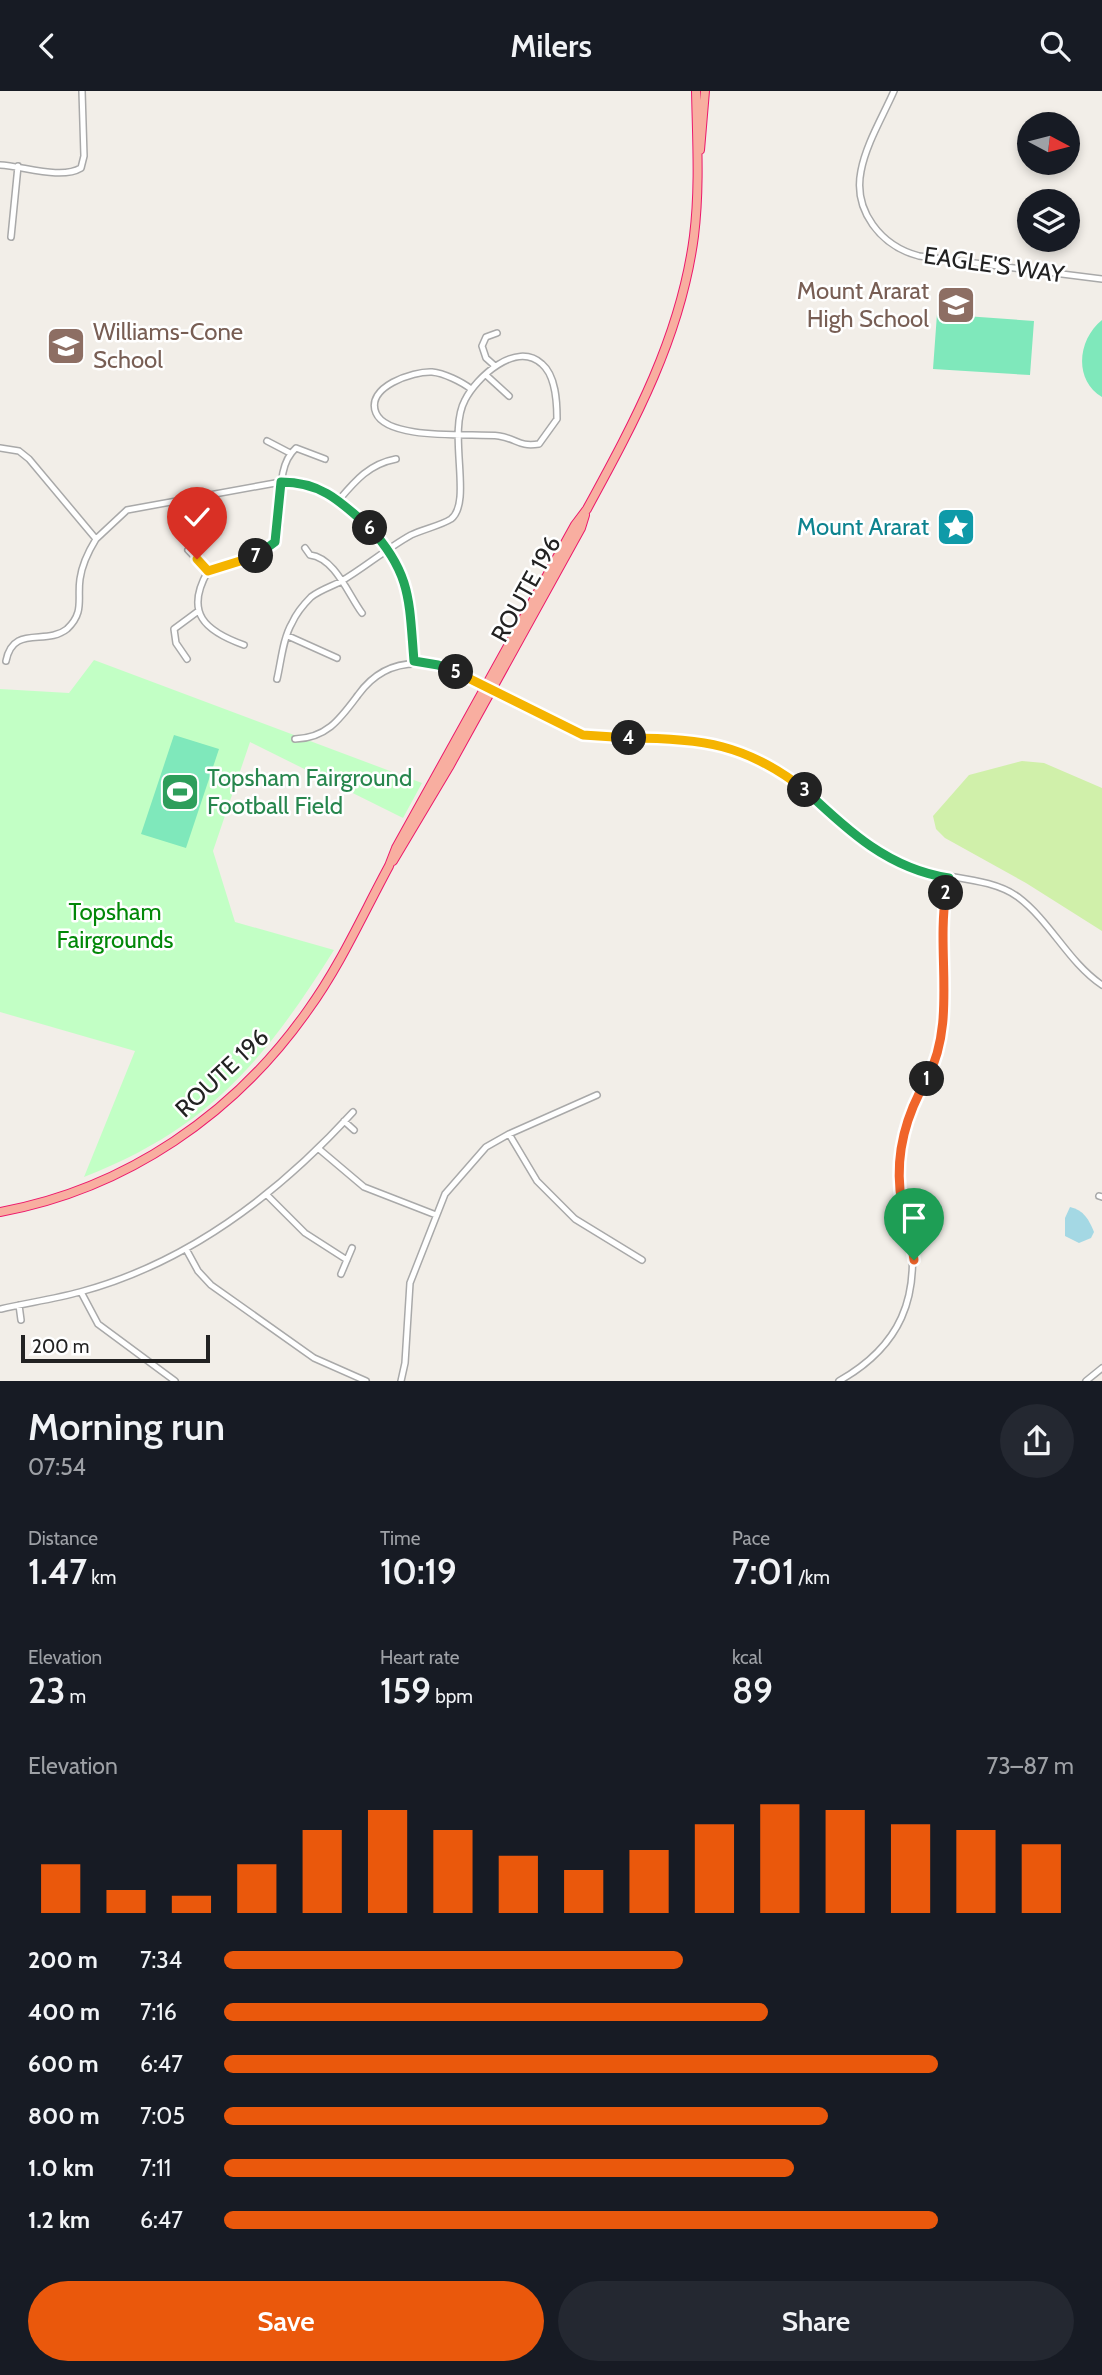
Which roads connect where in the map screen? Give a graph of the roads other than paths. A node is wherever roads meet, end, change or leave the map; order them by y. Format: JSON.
{"nodes":[{"id":1,"x":82,"y":91,"type":"edge"},
{"id":2,"x":696,"y":91,"type":"edge"},
{"id":3,"x":705,"y":91,"type":"edge"},
{"id":4,"x":894,"y":91,"type":"edge"},
{"id":5,"x":699,"y":157,"type":"junction"},
{"id":6,"x":0,"y":165,"type":"edge"},
{"id":7,"x":18,"y":166,"type":"junction"},
{"id":8,"x":11,"y":237,"type":"dead end"},
{"id":9,"x":1102,"y":279,"type":"edge"},
{"id":10,"x":497,"y":333,"type":"dead end"},
{"id":11,"x":495,"y":366,"type":"junction"},
{"id":12,"x":486,"y":375,"type":"junction"},
{"id":13,"x":471,"y":389,"type":"junction"},
{"id":14,"x":509,"y":396,"type":"dead end"},
{"id":15,"x":456,"y":435,"type":"junction"},
{"id":16,"x":267,"y":441,"type":"dead end"},
{"id":17,"x":0,"y":448,"type":"edge"},
{"id":18,"x":290,"y":453,"type":"junction"},
{"id":19,"x":326,"y":459,"type":"dead end"},
{"id":20,"x":396,"y":459,"type":"dead end"},
{"id":21,"x":281,"y":482,"type":"junction"},
{"id":22,"x":338,"y":501,"type":"junction"},
{"id":23,"x":96,"y":539,"type":"junction"},
{"id":24,"x":305,"y":548,"type":"dead end"},
{"id":25,"x":188,"y":550,"type":"dead end"},
{"id":26,"x":390,"y":550,"type":"junction"},
{"id":27,"x":208,"y":571,"type":"junction"},
{"id":28,"x":340,"y":582,"type":"junction"},
{"id":29,"x":197,"y":612,"type":"junction"},
{"id":30,"x":362,"y":613,"type":"dead end"},
{"id":31,"x":288,"y":636,"type":"junction"},
{"id":32,"x":244,"y":645,"type":"dead end"},
{"id":33,"x":337,"y":658,"type":"dead end"},
{"id":34,"x":187,"y":659,"type":"dead end"},
{"id":35,"x":6,"y":661,"type":"dead end"},
{"id":36,"x":414,"y":661,"type":"junction"},
{"id":37,"x":277,"y":679,"type":"dead end"},
{"id":38,"x":489,"y":687,"type":"junction"},
{"id":39,"x":295,"y":739,"type":"dead end"},
{"id":40,"x":949,"y":878,"type":"junction"},
{"id":41,"x":1102,"y":985,"type":"edge"},
{"id":42,"x":597,"y":1095,"type":"dead end"},
{"id":43,"x":353,"y":1112,"type":"dead end"},
{"id":44,"x":344,"y":1121,"type":"junction"},
{"id":45,"x":354,"y":1130,"type":"dead end"},
{"id":46,"x":509,"y":1134,"type":"junction"},
{"id":47,"x":318,"y":1149,"type":"junction"},
{"id":48,"x":267,"y":1195,"type":"junction"},
{"id":49,"x":0,"y":1212,"type":"edge"},
{"id":50,"x":436,"y":1215,"type":"junction"},
{"id":51,"x":352,"y":1248,"type":"dead end"},
{"id":52,"x":186,"y":1249,"type":"junction"},
{"id":53,"x":346,"y":1260,"type":"junction"},
{"id":54,"x":642,"y":1260,"type":"dead end"},
{"id":55,"x":341,"y":1274,"type":"dead end"},
{"id":56,"x":81,"y":1292,"type":"junction"},
{"id":57,"x":19,"y":1305,"type":"junction"},
{"id":58,"x":1,"y":1309,"type":"edge"},
{"id":59,"x":21,"y":1320,"type":"dead end"},
{"id":60,"x":1102,"y":1369,"type":"edge"},
{"id":61,"x":844,"y":1380,"type":"edge"},
{"id":62,"x":175,"y":1381,"type":"edge"},
{"id":63,"x":366,"y":1381,"type":"edge"},
{"id":64,"x":401,"y":1381,"type":"edge"},
{"id":65,"x":1086,"y":1381,"type":"edge"}],
"edges":[{"from":1,"to":7,"type":"street"},
{"from":2,"to":5,"type":"highway","name":"ROUTE 196"},
{"from":3,"to":5,"type":"highway","name":"ROUTE 196"},
{"from":4,"to":9,"type":"street","name":"EAGLE'S WAY"},
{"from":5,"to":38,"type":"highway","name":"ROUTE 196"},
{"from":6,"to":7,"type":"street"},
{"from":7,"to":8,"type":"street"},
{"from":10,"to":11,"type":"street"},
{"from":11,"to":12,"type":"street"},
{"from":11,"to":15,"type":"street"},
{"from":12,"to":13,"type":"street"},
{"from":12,"to":14,"type":"street"},
{"from":13,"to":15,"type":"street"},
{"from":13,"to":15,"type":"street"},
{"from":15,"to":26,"type":"street"},
{"from":16,"to":18,"type":"street"},
{"from":17,"to":23,"type":"street"},
{"from":18,"to":19,"type":"street"},
{"from":18,"to":21,"type":"street"},
{"from":20,"to":22,"type":"street"},
{"from":21,"to":22,"type":"street"},
{"from":21,"to":23,"type":"street"},
{"from":21,"to":27,"type":"street"},
{"from":22,"to":26,"type":"street"},
{"from":23,"to":35,"type":"street"},
{"from":24,"to":28,"type":"street"},
{"from":25,"to":27,"type":"street"},
{"from":26,"to":28,"type":"street"},
{"from":26,"to":36,"type":"street"},
{"from":27,"to":29,"type":"street"},
{"from":28,"to":30,"type":"street"},
{"from":28,"to":31,"type":"street"},
{"from":29,"to":32,"type":"street"},
{"from":29,"to":34,"type":"street"},
{"from":31,"to":33,"type":"street"},
{"from":31,"to":37,"type":"street"},
{"from":36,"to":38,"type":"street"},
{"from":36,"to":39,"type":"street"},
{"from":38,"to":40,"type":"street"},
{"from":38,"to":49,"type":"highway","name":"ROUTE 196"},
{"from":40,"to":41,"type":"street"},
{"from":40,"to":61,"type":"street"},
{"from":42,"to":46,"type":"street"},
{"from":43,"to":44,"type":"street"},
{"from":44,"to":45,"type":"street"},
{"from":44,"to":47,"type":"street"},
{"from":46,"to":50,"type":"street"},
{"from":46,"to":54,"type":"street"},
{"from":47,"to":48,"type":"street"},
{"from":47,"to":50,"type":"street"},
{"from":48,"to":52,"type":"street"},
{"from":48,"to":53,"type":"street"},
{"from":50,"to":64,"type":"street"},
{"from":51,"to":53,"type":"street"},
{"from":52,"to":56,"type":"street"},
{"from":52,"to":63,"type":"street"},
{"from":53,"to":55,"type":"street"},
{"from":56,"to":57,"type":"street"},
{"from":56,"to":62,"type":"street"},
{"from":57,"to":58,"type":"street"},
{"from":57,"to":59,"type":"street"},
{"from":60,"to":65,"type":"street"}]}
